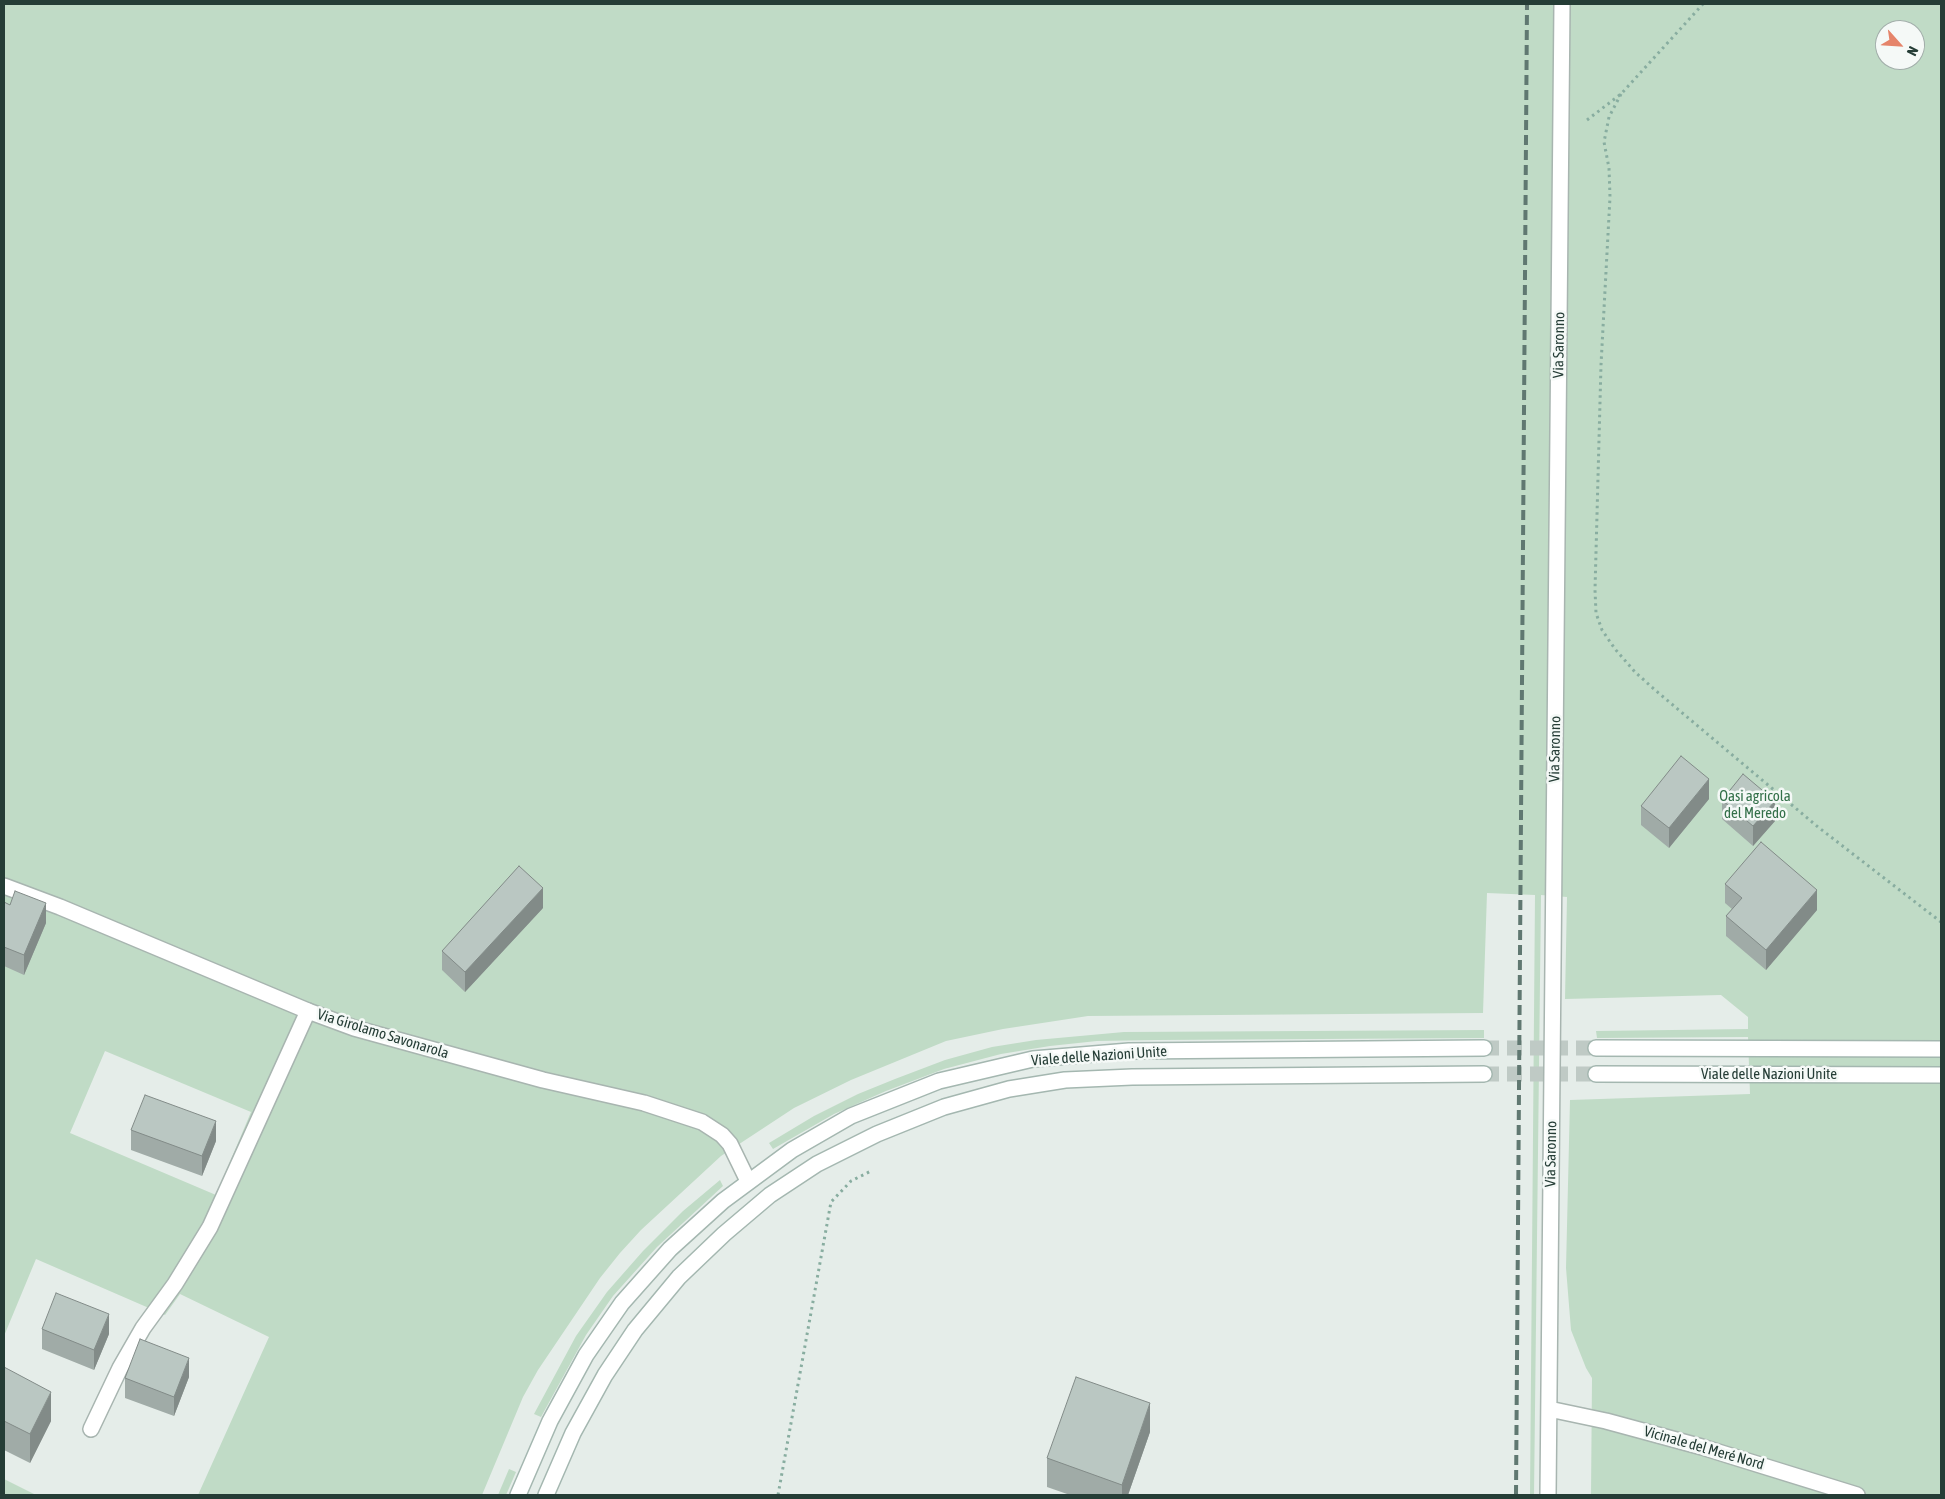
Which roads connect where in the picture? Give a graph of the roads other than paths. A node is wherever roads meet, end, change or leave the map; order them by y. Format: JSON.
{"nodes":[{"id":1,"x":1562,"y":4,"type":"edge"},
{"id":2,"x":4,"y":886,"type":"edge"},
{"id":3,"x":308,"y":1011,"type":"junction"},
{"id":4,"x":1484,"y":1048,"type":"tunnel mouth"},
{"id":5,"x":1596,"y":1048,"type":"tunnel mouth"},
{"id":6,"x":1941,"y":1049,"type":"edge"},
{"id":7,"x":1484,"y":1074,"type":"tunnel mouth"},
{"id":8,"x":1596,"y":1074,"type":"tunnel mouth"},
{"id":9,"x":1941,"y":1075,"type":"edge"},
{"id":10,"x":748,"y":1181,"type":"junction"},
{"id":11,"x":1548,"y":1409,"type":"junction"},
{"id":12,"x":91,"y":1429,"type":"dead end"},
{"id":13,"x":518,"y":1495,"type":"edge"},
{"id":14,"x":546,"y":1495,"type":"edge"},
{"id":15,"x":1548,"y":1495,"type":"edge"},
{"id":16,"x":1856,"y":1495,"type":"edge"}],
"edges":[{"from":1,"to":11,"type":"street","name":"Via Saronno"},
{"from":2,"to":3,"type":"street","name":"Via Girolamo Savonarola"},
{"from":3,"to":10,"type":"street","name":"Via Girolamo Savonarola"},
{"from":3,"to":12,"type":"street"},
{"from":4,"to":10,"type":"street","name":"Viale delle Nazioni Unite"},
{"from":5,"to":6,"type":"street","name":"Viale delle Nazioni Unite"},
{"from":7,"to":14,"type":"street","name":"Viale delle Nazioni Unite"},
{"from":8,"to":9,"type":"street","name":"Viale delle Nazioni Unite"},
{"from":10,"to":13,"type":"street","name":"Viale delle Nazioni Unite"},
{"from":11,"to":15,"type":"street","name":"Via Saronno"},
{"from":11,"to":16,"type":"street","name":"Vicinale del Meré Nord"}]}
